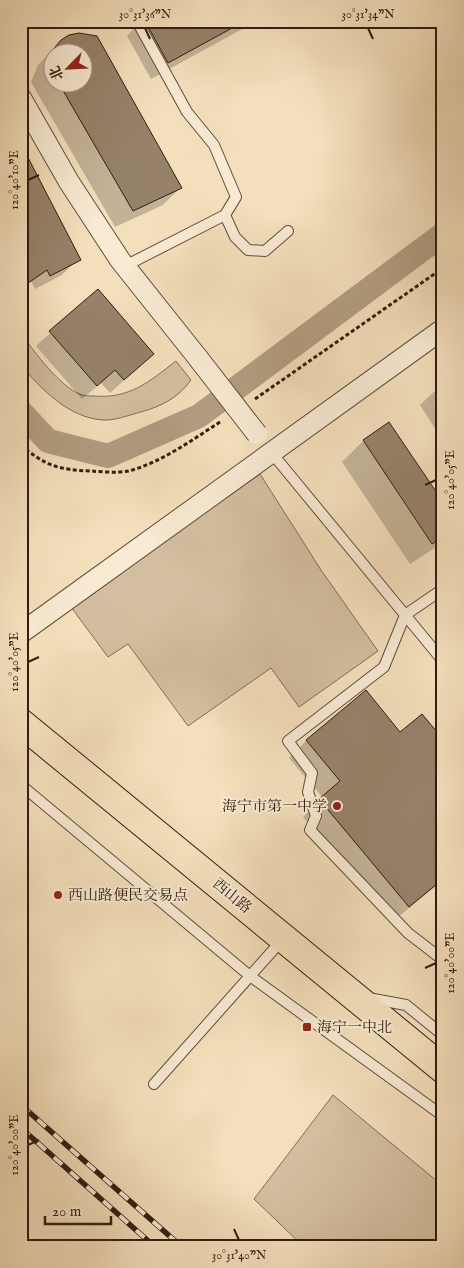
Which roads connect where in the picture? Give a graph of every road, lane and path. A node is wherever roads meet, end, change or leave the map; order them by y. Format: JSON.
{"nodes":[{"id":1,"x":28,"y":21,"type":"edge"},
{"id":2,"x":137,"y":21,"type":"edge"},
{"id":3,"x":21,"y":25,"type":"edge"},
{"id":4,"x":21,"y":98,"type":"edge"},
{"id":5,"x":225,"y":215,"type":"junction"},
{"id":6,"x":288,"y":231,"type":"dead end"},
{"id":7,"x":125,"y":266,"type":"junction"},
{"id":8,"x":443,"y":329,"type":"edge"},
{"id":9,"x":271,"y":452,"type":"junction"},
{"id":10,"x":443,"y":589,"type":"edge"},
{"id":11,"x":404,"y":615,"type":"junction"},
{"id":12,"x":21,"y":633,"type":"edge"},
{"id":13,"x":443,"y":661,"type":"edge"},
{"id":14,"x":21,"y":723,"type":"edge"},
{"id":15,"x":21,"y":785,"type":"edge"},
{"id":16,"x":283,"y":939,"type":"junction"},
{"id":17,"x":443,"y":960,"type":"edge"},
{"id":18,"x":250,"y":976,"type":"junction"},
{"id":19,"x":352,"y":995,"type":"junction"},
{"id":20,"x":443,"y":1035,"type":"edge"},
{"id":21,"x":443,"y":1069,"type":"edge"},
{"id":22,"x":154,"y":1084,"type":"dead end"},
{"id":23,"x":443,"y":1116,"type":"edge"}],
"edges":[{"from":1,"to":3,"type":"path"},
{"from":2,"to":5,"type":"lane"},
{"from":4,"to":7,"type":"street"},
{"from":5,"to":6,"type":"lane"},
{"from":5,"to":7,"type":"lane"},
{"from":7,"to":9,"type":"street","bridge":true},
{"from":8,"to":9,"type":"street"},
{"from":9,"to":11,"type":"lane"},
{"from":9,"to":12,"type":"street"},
{"from":10,"to":11,"type":"lane"},
{"from":11,"to":13,"type":"lane"},
{"from":11,"to":17,"type":"lane"},
{"from":14,"to":16,"type":"main road","name":"西山路"},
{"from":15,"to":18,"type":"lane"},
{"from":16,"to":18,"type":"lane"},
{"from":16,"to":19,"type":"main road","name":"西山路"},
{"from":18,"to":22,"type":"lane"},
{"from":18,"to":23,"type":"lane"},
{"from":19,"to":20,"type":"lane"},
{"from":19,"to":21,"type":"main road","name":"西山路"}]}
